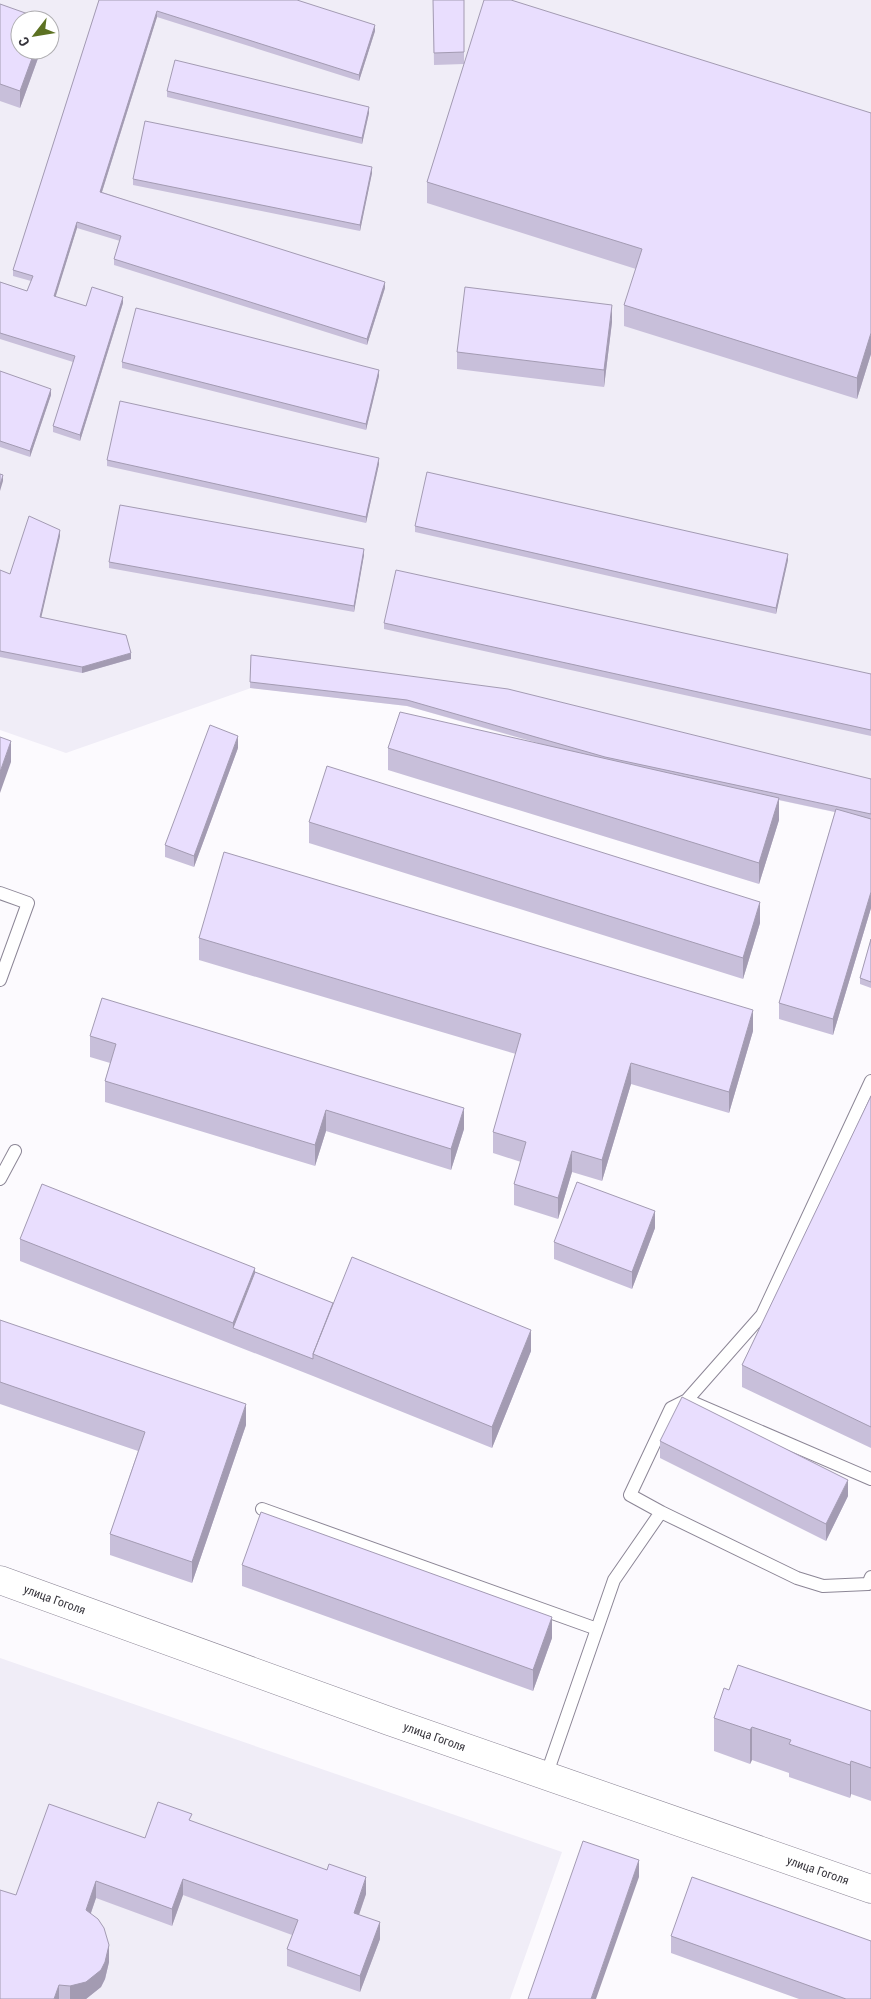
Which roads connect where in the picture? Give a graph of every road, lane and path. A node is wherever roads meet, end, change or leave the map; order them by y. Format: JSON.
{"nodes":[{"id":1,"x":0,"y":893,"type":"edge"},
{"id":2,"x":0,"y":980,"type":"edge"},
{"id":3,"x":871,"y":1081,"type":"edge"},
{"id":4,"x":15,"y":1151,"type":"dead end"},
{"id":5,"x":0,"y":1179,"type":"edge"},
{"id":6,"x":687,"y":1400,"type":"junction"},
{"id":7,"x":871,"y":1479,"type":"edge"},
{"id":8,"x":262,"y":1509,"type":"dead end"},
{"id":9,"x":660,"y":1512,"type":"junction"},
{"id":10,"x":871,"y":1577,"type":"edge"},
{"id":11,"x":0,"y":1580,"type":"edge"},
{"id":12,"x":597,"y":1629,"type":"junction"},
{"id":13,"x":546,"y":1776,"type":"junction"},
{"id":14,"x":871,"y":1888,"type":"edge"}],
"edges":[{"from":1,"to":2,"type":"lane"},
{"from":3,"to":6,"type":"lane"},
{"from":4,"to":5,"type":"lane"},
{"from":6,"to":7,"type":"lane"},
{"from":6,"to":9,"type":"lane"},
{"from":8,"to":12,"type":"lane"},
{"from":9,"to":10,"type":"lane"},
{"from":9,"to":12,"type":"lane"},
{"from":11,"to":13,"type":"street","name":"улица Гоголя"},
{"from":12,"to":13,"type":"lane"},
{"from":13,"to":14,"type":"street","name":"улица Гоголя"}]}
